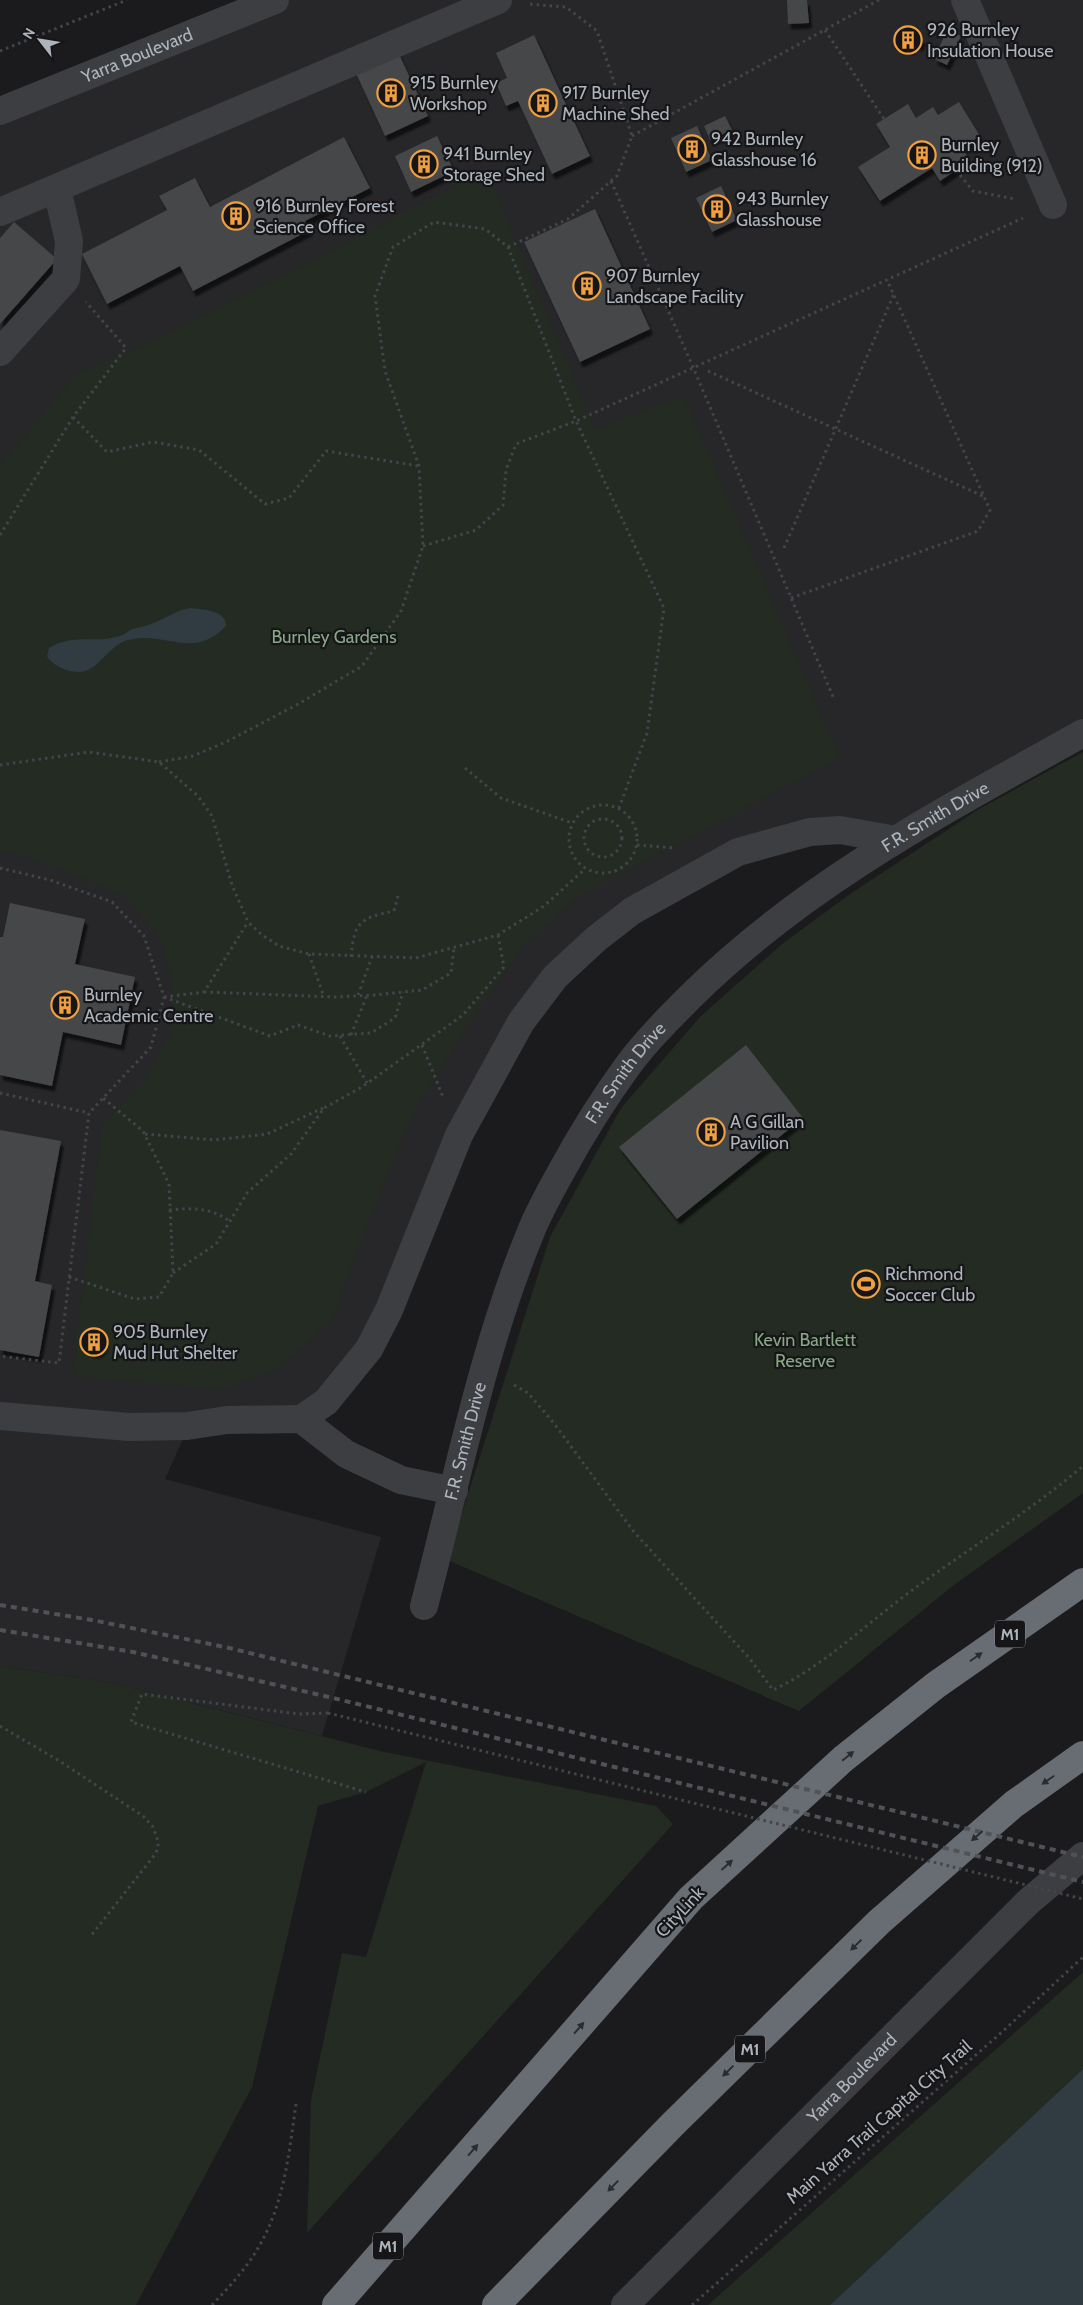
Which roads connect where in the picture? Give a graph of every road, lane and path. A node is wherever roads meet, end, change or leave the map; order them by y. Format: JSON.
{"nodes":[{"id":1,"x":127,"y":0,"type":"edge"},
{"id":2,"x":275,"y":0,"type":"edge"},
{"id":3,"x":497,"y":0,"type":"edge"},
{"id":4,"x":879,"y":0,"type":"edge"},
{"id":5,"x":965,"y":0,"type":"edge"},
{"id":6,"x":825,"y":30,"type":"junction"},
{"id":7,"x":0,"y":51,"type":"edge"},
{"id":8,"x":0,"y":111,"type":"edge"},
{"id":9,"x":884,"y":119,"type":"dead end"},
{"id":10,"x":632,"y":136,"type":"junction"},
{"id":11,"x":956,"y":170,"type":"dead end"},
{"id":12,"x":611,"y":182,"type":"junction"},
{"id":13,"x":57,"y":189,"type":"junction"},
{"id":14,"x":1053,"y":205,"type":"junction"},
{"id":15,"x":0,"y":212,"type":"edge"},
{"id":16,"x":508,"y":247,"type":"junction"},
{"id":17,"x":66,"y":279,"type":"junction"},
{"id":18,"x":887,"y":280,"type":"junction"},
{"id":19,"x":894,"y":294,"type":"junction"},
{"id":20,"x":0,"y":352,"type":"edge"},
{"id":21,"x":693,"y":367,"type":"junction"},
{"id":22,"x":708,"y":370,"type":"dead end"},
{"id":23,"x":73,"y":417,"type":"junction"},
{"id":24,"x":576,"y":421,"type":"junction"},
{"id":25,"x":835,"y":429,"type":"junction"},
{"id":26,"x":419,"y":466,"type":"junction"},
{"id":27,"x":985,"y":497,"type":"junction"},
{"id":28,"x":0,"y":533,"type":"edge"},
{"id":29,"x":423,"y":546,"type":"junction"},
{"id":30,"x":784,"y":548,"type":"dead end"},
{"id":31,"x":791,"y":598,"type":"junction"},
{"id":32,"x":834,"y":698,"type":"dead end"},
{"id":33,"x":1083,"y":733,"type":"edge"},
{"id":34,"x":159,"y":762,"type":"junction"},
{"id":35,"x":0,"y":765,"type":"edge"},
{"id":36,"x":465,"y":768,"type":"dead end"},
{"id":37,"x":619,"y":808,"type":"junction"},
{"id":38,"x":600,"y":818,"type":"joint"},
{"id":39,"x":572,"y":823,"type":"junction"},
{"id":40,"x":896,"y":840,"type":"junction"},
{"id":41,"x":0,"y":868,"type":"edge"},
{"id":42,"x":585,"y":869,"type":"junction"},
{"id":43,"x":400,"y":892,"type":"dead end"},
{"id":44,"x":248,"y":922,"type":"junction"},
{"id":45,"x":498,"y":935,"type":"junction"},
{"id":46,"x":454,"y":948,"type":"junction"},
{"id":47,"x":309,"y":954,"type":"junction"},
{"id":48,"x":351,"y":957,"type":"junction"},
{"id":49,"x":372,"y":958,"type":"junction"},
{"id":50,"x":204,"y":992,"type":"junction"},
{"id":51,"x":403,"y":992,"type":"junction"},
{"id":52,"x":367,"y":995,"type":"junction"},
{"id":53,"x":358,"y":996,"type":"junction"},
{"id":54,"x":164,"y":997,"type":"junction"},
{"id":55,"x":324,"y":997,"type":"junction"},
{"id":56,"x":351,"y":1034,"type":"junction"},
{"id":57,"x":340,"y":1036,"type":"junction"},
{"id":58,"x":422,"y":1045,"type":"junction"},
{"id":59,"x":367,"y":1083,"type":"junction"},
{"id":60,"x":0,"y":1093,"type":"edge"},
{"id":61,"x":103,"y":1098,"type":"junction"},
{"id":62,"x":324,"y":1108,"type":"junction"},
{"id":63,"x":88,"y":1113,"type":"junction"},
{"id":64,"x":145,"y":1134,"type":"junction"},
{"id":65,"x":460,"y":1135,"type":"junction"},
{"id":66,"x":169,"y":1210,"type":"junction"},
{"id":67,"x":231,"y":1222,"type":"junction"},
{"id":68,"x":173,"y":1273,"type":"junction"},
{"id":69,"x":69,"y":1277,"type":"junction"},
{"id":70,"x":0,"y":1356,"type":"edge"},
{"id":71,"x":485,"y":1369,"type":"junction"},
{"id":72,"x":0,"y":1416,"type":"edge"},
{"id":73,"x":301,"y":1419,"type":"junction"},
{"id":74,"x":1083,"y":1466,"type":"edge"},
{"id":75,"x":454,"y":1491,"type":"junction"},
{"id":76,"x":1083,"y":1582,"type":"edge"},
{"id":77,"x":424,"y":1606,"type":"dead end"},
{"id":78,"x":0,"y":1726,"type":"edge"},
{"id":79,"x":1083,"y":1755,"type":"edge"},
{"id":80,"x":366,"y":1792,"type":"dead end"},
{"id":81,"x":1083,"y":1856,"type":"edge"},
{"id":82,"x":1083,"y":1899,"type":"edge"},
{"id":83,"x":90,"y":1937,"type":"dead end"},
{"id":84,"x":1083,"y":1957,"type":"edge"},
{"id":85,"x":296,"y":2104,"type":"dead end"},
{"id":86,"x":441,"y":2187,"type":"junction"},
{"id":87,"x":212,"y":2305,"type":"edge"},
{"id":88,"x":323,"y":2305,"type":"edge"},
{"id":89,"x":336,"y":2305,"type":"edge"},
{"id":90,"x":496,"y":2305,"type":"edge"},
{"id":91,"x":625,"y":2305,"type":"edge"},
{"id":92,"x":692,"y":2305,"type":"edge"}],
"edges":[{"from":1,"to":7,"type":"path"},
{"from":2,"to":8,"type":"street","name":"Yarra Boulevard"},
{"from":3,"to":10,"type":"path"},
{"from":3,"to":13,"type":"street"},
{"from":4,"to":6,"type":"path"},
{"from":5,"to":14,"type":"street"},
{"from":6,"to":9,"type":"path"},
{"from":6,"to":10,"type":"path"},
{"from":10,"to":12,"type":"path"},
{"from":11,"to":14,"type":"path"},
{"from":12,"to":16,"type":"path"},
{"from":12,"to":21,"type":"path"},
{"from":13,"to":15,"type":"street"},
{"from":13,"to":17,"type":"street"},
{"from":14,"to":18,"type":"path"},
{"from":16,"to":24,"type":"path"},
{"from":16,"to":26,"type":"path"},
{"from":17,"to":20,"type":"street"},
{"from":17,"to":23,"type":"path"},
{"from":18,"to":19,"type":"path"},
{"from":18,"to":21,"type":"path"},
{"from":19,"to":25,"type":"path"},
{"from":19,"to":27,"type":"path"},
{"from":21,"to":24,"type":"path"},
{"from":21,"to":31,"type":"path"},
{"from":22,"to":25,"type":"path"},
{"from":23,"to":26,"type":"path"},
{"from":23,"to":28,"type":"path"},
{"from":24,"to":29,"type":"path"},
{"from":24,"to":37,"type":"path"},
{"from":25,"to":27,"type":"path"},
{"from":25,"to":30,"type":"path"},
{"from":26,"to":29,"type":"path"},
{"from":27,"to":31,"type":"path"},
{"from":29,"to":34,"type":"path"},
{"from":31,"to":32,"type":"path"},
{"from":33,"to":40,"type":"street","name":"F.R. Smith Drive"},
{"from":34,"to":35,"type":"path"},
{"from":34,"to":44,"type":"path"},
{"from":36,"to":39,"type":"path"},
{"from":37,"to":39,"type":"path"},
{"from":37,"to":42,"type":"path"},
{"from":38,"to":38,"type":"path"},
{"from":39,"to":42,"type":"path"},
{"from":40,"to":65,"type":"street"},
{"from":40,"to":71,"type":"street","name":"F.R. Smith Drive"},
{"from":41,"to":54,"type":"path"},
{"from":42,"to":45,"type":"path"},
{"from":43,"to":48,"type":"path"},
{"from":44,"to":47,"type":"path"},
{"from":44,"to":50,"type":"path"},
{"from":45,"to":46,"type":"path"},
{"from":45,"to":58,"type":"path"},
{"from":46,"to":49,"type":"path"},
{"from":46,"to":51,"type":"path"},
{"from":47,"to":48,"type":"path"},
{"from":47,"to":55,"type":"path"},
{"from":48,"to":49,"type":"path"},
{"from":49,"to":53,"type":"path"},
{"from":50,"to":54,"type":"path"},
{"from":50,"to":55,"type":"path"},
{"from":51,"to":52,"type":"path"},
{"from":51,"to":56,"type":"path"},
{"from":52,"to":53,"type":"path"},
{"from":52,"to":56,"type":"path"},
{"from":53,"to":55,"type":"path"},
{"from":54,"to":57,"type":"path"},
{"from":54,"to":61,"type":"path"},
{"from":56,"to":57,"type":"path"},
{"from":57,"to":59,"type":"path"},
{"from":58,"to":59,"type":"path"},
{"from":58,"to":65,"type":"path"},
{"from":59,"to":62,"type":"path"},
{"from":60,"to":63,"type":"path"},
{"from":61,"to":63,"type":"path"},
{"from":61,"to":64,"type":"path"},
{"from":62,"to":64,"type":"path"},
{"from":62,"to":67,"type":"path"},
{"from":63,"to":69,"type":"path"},
{"from":64,"to":66,"type":"path"},
{"from":65,"to":73,"type":"street"},
{"from":66,"to":67,"type":"path"},
{"from":66,"to":68,"type":"path"},
{"from":67,"to":68,"type":"path"},
{"from":68,"to":69,"type":"path"},
{"from":69,"to":70,"type":"path"},
{"from":71,"to":74,"type":"path"},
{"from":71,"to":75,"type":"street","name":"F.R. Smith Drive"},
{"from":72,"to":73,"type":"street"},
{"from":73,"to":75,"type":"street"},
{"from":75,"to":77,"type":"street","name":"F.R. Smith Drive"},
{"from":86,"to":76,"type":"highway","name":"CityLink","number":"M1","one_way":true},
{"from":78,"to":83,"type":"path"},
{"from":79,"to":90,"type":"highway","number":"M1","one_way":true},
{"from":80,"to":82,"type":"path","bridge":true},
{"from":81,"to":91,"type":"street","name":"Yarra Boulevard"},
{"from":84,"to":92,"type":"path","name":"Main Yarra Trail Capital City Trail"},
{"from":85,"to":87,"type":"path"},
{"from":86,"to":88,"type":"highway"},
{"from":86,"to":89,"type":"highway","name":"CityLink","number":"M1"}]}
